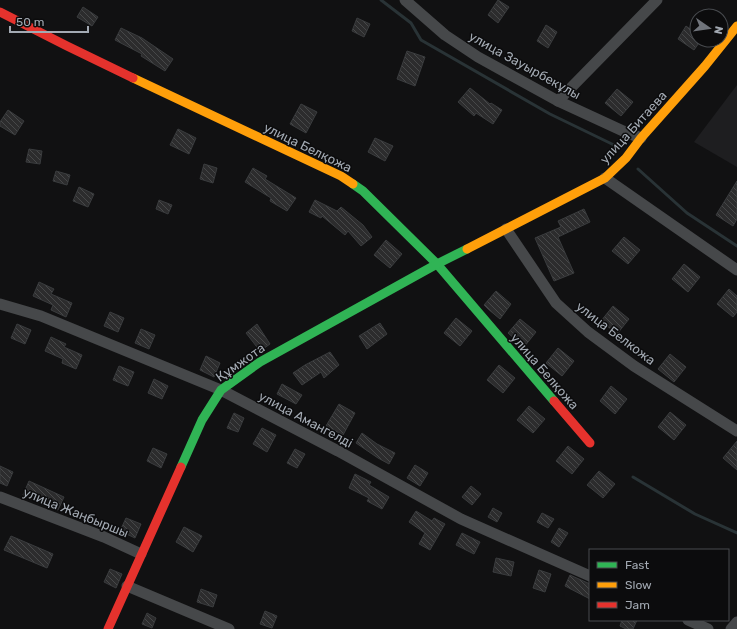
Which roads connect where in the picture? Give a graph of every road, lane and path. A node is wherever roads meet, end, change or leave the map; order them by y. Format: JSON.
{"nodes":[{"id":1,"x":405,"y":0,"type":"edge"},
{"id":2,"x":657,"y":0,"type":"edge"},
{"id":3,"x":0,"y":12,"type":"edge"},
{"id":4,"x":737,"y":26,"type":"edge"},
{"id":5,"x":558,"y":101,"type":"junction"},
{"id":6,"x":641,"y":138,"type":"junction"},
{"id":7,"x":605,"y":178,"type":"junction"},
{"id":8,"x":506,"y":229,"type":"junction"},
{"id":9,"x":437,"y":264,"type":"junction"},
{"id":10,"x":737,"y":270,"type":"edge"},
{"id":11,"x":0,"y":304,"type":"edge"},
{"id":12,"x":221,"y":390,"type":"junction"},
{"id":13,"x":737,"y":430,"type":"edge"},
{"id":14,"x":590,"y":443,"type":"dead end"},
{"id":15,"x":0,"y":497,"type":"edge"},
{"id":16,"x":141,"y":554,"type":"junction"},
{"id":17,"x":589,"y":576,"type":"edge"},
{"id":18,"x":127,"y":586,"type":"junction"},
{"id":19,"x":690,"y":621,"type":"edge"},
{"id":20,"x":737,"y":622,"type":"edge"},
{"id":21,"x":108,"y":629,"type":"edge"},
{"id":22,"x":229,"y":629,"type":"edge"},
{"id":23,"x":708,"y":629,"type":"edge"},
{"id":24,"x":731,"y":629,"type":"edge"}],
"edges":[{"from":1,"to":5,"type":"street","name":"улица Зауырбекұлы"},
{"from":2,"to":5,"type":"street"},
{"from":3,"to":9,"type":"street","name":"улица Белқожа"},
{"from":4,"to":6,"type":"street","name":"улица Битаева"},
{"from":5,"to":6,"type":"street","name":"улица Зауырбекұлы"},
{"from":6,"to":7,"type":"street","name":"улица Битаева"},
{"from":7,"to":8,"type":"street","name":"улица Битаева"},
{"from":7,"to":10,"type":"street"},
{"from":8,"to":9,"type":"street","name":"Құмжота"},
{"from":8,"to":13,"type":"street","name":"улица Белкожа"},
{"from":9,"to":12,"type":"street","name":"Құмжота"},
{"from":9,"to":14,"type":"street","name":"улица Белқожа"},
{"from":11,"to":12,"type":"street","name":"улица Амангелді"},
{"from":12,"to":16,"type":"street","name":"Құмжота"},
{"from":12,"to":17,"type":"street","name":"улица Амангелді"},
{"from":15,"to":16,"type":"street","name":"улица Жаңбыршы"},
{"from":16,"to":18,"type":"street","name":"Құмжота"},
{"from":18,"to":21,"type":"street","name":"Құмжота"},
{"from":18,"to":22,"type":"street"},
{"from":19,"to":23,"type":"street"},
{"from":20,"to":24,"type":"street"}]}
